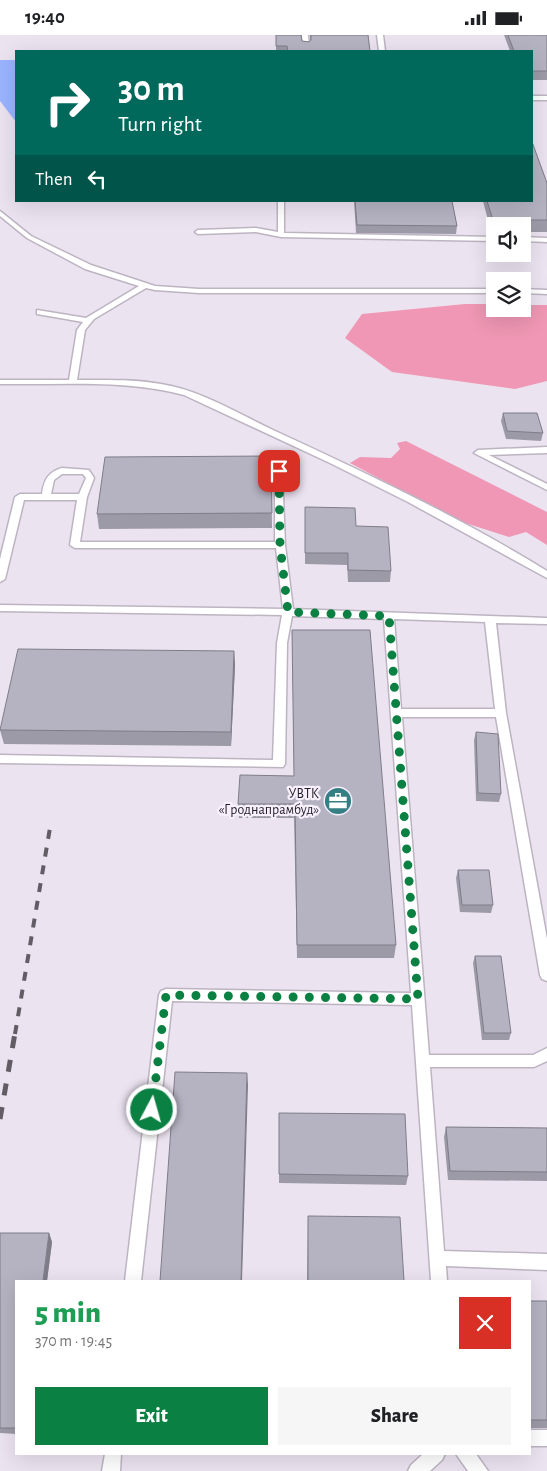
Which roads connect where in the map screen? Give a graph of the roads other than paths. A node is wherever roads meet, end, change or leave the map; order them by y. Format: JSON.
{"nodes":[{"id":1,"x":305,"y":35,"type":"edge"},
{"id":2,"x":380,"y":35,"type":"edge"},
{"id":3,"x":306,"y":50,"type":"edge"},
{"id":4,"x":382,"y":50,"type":"edge"},
{"id":5,"x":533,"y":98,"type":"edge"},
{"id":6,"x":547,"y":98,"type":"edge"},
{"id":7,"x":281,"y":202,"type":"edge"},
{"id":8,"x":0,"y":213,"type":"edge"},
{"id":9,"x":198,"y":232,"type":"dead end"},
{"id":10,"x":281,"y":235,"type":"junction"},
{"id":11,"x":486,"y":239,"type":"edge"},
{"id":12,"x":531,"y":239,"type":"edge"},
{"id":13,"x":547,"y":239,"type":"edge"},
{"id":14,"x":146,"y":285,"type":"junction"},
{"id":15,"x":486,"y":291,"type":"edge"},
{"id":16,"x":531,"y":291,"type":"edge"},
{"id":17,"x":547,"y":291,"type":"edge"},
{"id":18,"x":40,"y":312,"type":"dead end"},
{"id":19,"x":88,"y":321,"type":"junction"},
{"id":20,"x":0,"y":382,"type":"edge"},
{"id":21,"x":73,"y":382,"type":"junction"},
{"id":22,"x":547,"y":450,"type":"edge"},
{"id":23,"x":279,"y":471,"type":"dead end"},
{"id":24,"x":547,"y":487,"type":"edge"},
{"id":25,"x":46,"y":497,"type":"junction"},
{"id":26,"x":82,"y":497,"type":"junction"},
{"id":27,"x":280,"y":545,"type":"junction"},
{"id":28,"x":547,"y":575,"type":"edge"},
{"id":29,"x":0,"y":579,"type":"edge"},
{"id":30,"x":0,"y":608,"type":"edge"},
{"id":31,"x":288,"y":612,"type":"junction"},
{"id":32,"x":389,"y":616,"type":"junction"},
{"id":33,"x":490,"y":619,"type":"junction"},
{"id":34,"x":547,"y":621,"type":"edge"},
{"id":35,"x":396,"y":713,"type":"junction"},
{"id":36,"x":502,"y":713,"type":"junction"},
{"id":37,"x":0,"y":759,"type":"edge"},
{"id":38,"x":547,"y":975,"type":"edge"},
{"id":39,"x":418,"y":999,"type":"junction"},
{"id":40,"x":547,"y":1055,"type":"edge"},
{"id":41,"x":422,"y":1061,"type":"junction"},
{"id":42,"x":437,"y":1258,"type":"junction"},
{"id":43,"x":547,"y":1262,"type":"edge"},
{"id":44,"x":133,"y":1280,"type":"edge"},
{"id":45,"x":439,"y":1280,"type":"edge"},
{"id":46,"x":531,"y":1438,"type":"edge"},
{"id":47,"x":547,"y":1439,"type":"edge"},
{"id":48,"x":113,"y":1455,"type":"edge"},
{"id":49,"x":435,"y":1455,"type":"edge"},
{"id":50,"x":466,"y":1455,"type":"edge"},
{"id":51,"x":111,"y":1471,"type":"edge"},
{"id":52,"x":418,"y":1471,"type":"edge"},
{"id":53,"x":479,"y":1471,"type":"edge"}],
"edges":[{"from":1,"to":3,"type":"lane"},
{"from":2,"to":4,"type":"lane"},
{"from":5,"to":6,"type":"lane"},
{"from":7,"to":10,"type":"lane"},
{"from":8,"to":14,"type":"lane"},
{"from":9,"to":10,"type":"lane"},
{"from":10,"to":11,"type":"lane"},
{"from":12,"to":13,"type":"lane"},
{"from":14,"to":15,"type":"lane"},
{"from":14,"to":19,"type":"lane"},
{"from":16,"to":17,"type":"lane"},
{"from":18,"to":19,"type":"lane"},
{"from":19,"to":21,"type":"lane"},
{"from":20,"to":21,"type":"lane"},
{"from":21,"to":28,"type":"lane"},
{"from":22,"to":24,"type":"lane"},
{"from":23,"to":27,"type":"lane"},
{"from":25,"to":26,"type":"lane"},
{"from":25,"to":26,"type":"lane"},
{"from":25,"to":29,"type":"lane"},
{"from":26,"to":27,"type":"lane"},
{"from":27,"to":31,"type":"lane"},
{"from":30,"to":31,"type":"lane"},
{"from":31,"to":32,"type":"lane"},
{"from":31,"to":37,"type":"lane"},
{"from":32,"to":33,"type":"lane"},
{"from":32,"to":35,"type":"lane"},
{"from":33,"to":34,"type":"lane"},
{"from":33,"to":36,"type":"lane"},
{"from":35,"to":36,"type":"lane"},
{"from":35,"to":39,"type":"lane"},
{"from":36,"to":38,"type":"lane"},
{"from":39,"to":41,"type":"lane"},
{"from":39,"to":44,"type":"lane"},
{"from":40,"to":41,"type":"lane"},
{"from":41,"to":42,"type":"lane"},
{"from":42,"to":43,"type":"lane"},
{"from":42,"to":45,"type":"lane"},
{"from":46,"to":47,"type":"lane"},
{"from":48,"to":51,"type":"lane"},
{"from":49,"to":52,"type":"lane"},
{"from":50,"to":53,"type":"lane"}]}
